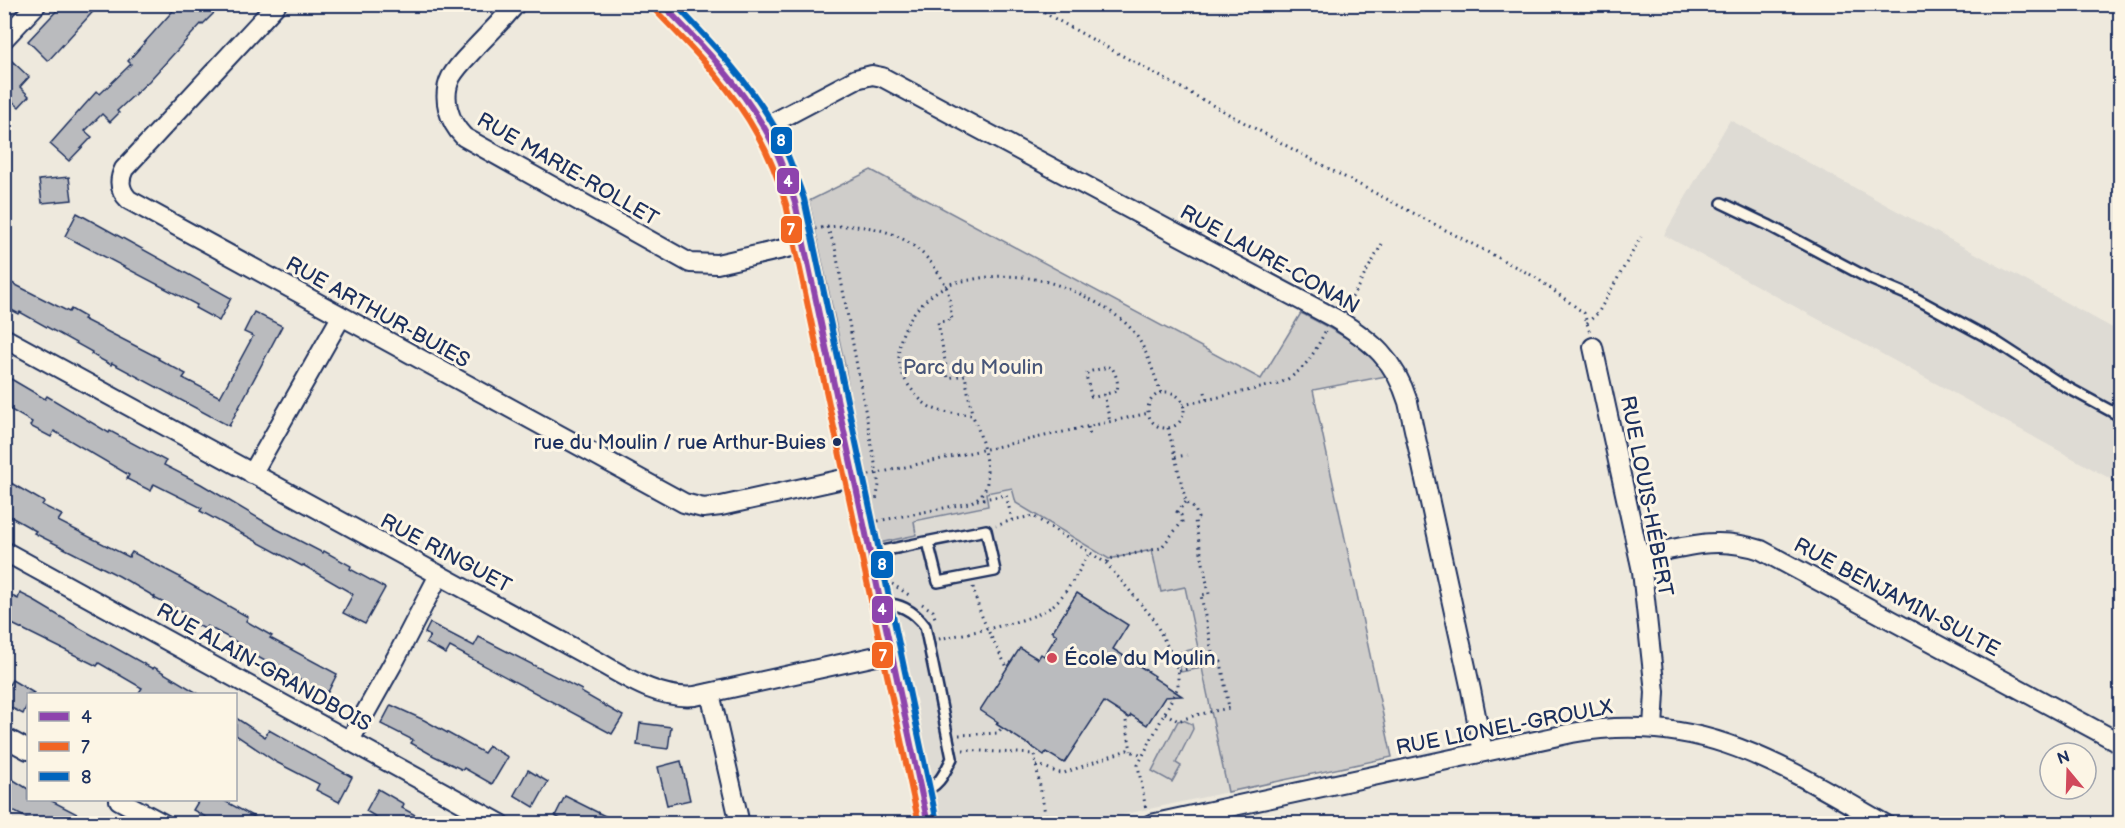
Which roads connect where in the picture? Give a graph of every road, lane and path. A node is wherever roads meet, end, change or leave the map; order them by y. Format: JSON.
{"nodes":[{"id":1,"x":36,"y":4,"type":"edge"},
{"id":2,"x":277,"y":4,"type":"edge"},
{"id":3,"x":516,"y":4,"type":"edge"},
{"id":4,"x":662,"y":4,"type":"edge"},
{"id":5,"x":1028,"y":4,"type":"edge"},
{"id":6,"x":4,"y":39,"type":"edge"},
{"id":7,"x":765,"y":127,"type":"junction"},
{"id":8,"x":1722,"y":203,"type":"dead end"},
{"id":9,"x":827,"y":227,"type":"junction"},
{"id":10,"x":809,"y":237,"type":"junction"},
{"id":11,"x":1641,"y":237,"type":"dead end"},
{"id":12,"x":1382,"y":244,"type":"dead end"},
{"id":13,"x":945,"y":285,"type":"junction"},
{"id":14,"x":1343,"y":313,"type":"dead end"},
{"id":15,"x":341,"y":317,"type":"junction"},
{"id":16,"x":1587,"y":323,"type":"junction"},
{"id":17,"x":1327,"y":327,"type":"dead end"},
{"id":18,"x":4,"y":338,"type":"edge"},
{"id":19,"x":1593,"y":347,"type":"joint"},
{"id":20,"x":1205,"y":392,"type":"dead end"},
{"id":21,"x":1161,"y":393,"type":"junction"},
{"id":22,"x":1104,"y":394,"type":"junction"},
{"id":23,"x":1207,"y":400,"type":"junction"},
{"id":24,"x":1183,"y":405,"type":"junction"},
{"id":25,"x":1149,"y":413,"type":"junction"},
{"id":26,"x":972,"y":415,"type":"junction"},
{"id":27,"x":2121,"y":416,"type":"edge"},
{"id":28,"x":1110,"y":422,"type":"junction"},
{"id":29,"x":1088,"y":427,"type":"junction"},
{"id":30,"x":1168,"y":428,"type":"junction"},
{"id":31,"x":1090,"y":436,"type":"dead end"},
{"id":32,"x":983,"y":450,"type":"junction"},
{"id":33,"x":1187,"y":455,"type":"dead end"},
{"id":34,"x":1175,"y":457,"type":"junction"},
{"id":35,"x":877,"y":473,"type":"junction"},
{"id":36,"x":252,"y":474,"type":"junction"},
{"id":37,"x":858,"y":477,"type":"junction"},
{"id":38,"x":977,"y":500,"type":"junction"},
{"id":39,"x":1186,"y":502,"type":"junction"},
{"id":40,"x":869,"y":505,"type":"dead end"},
{"id":41,"x":1012,"y":520,"type":"junction"},
{"id":42,"x":873,"y":522,"type":"dead end"},
{"id":43,"x":1004,"y":522,"type":"dead end"},
{"id":44,"x":928,"y":542,"type":"junction"},
{"id":45,"x":4,"y":551,"type":"edge"},
{"id":46,"x":1090,"y":552,"type":"junction"},
{"id":47,"x":869,"y":554,"type":"junction"},
{"id":48,"x":1639,"y":556,"type":"junction"},
{"id":49,"x":1106,"y":563,"type":"junction"},
{"id":50,"x":439,"y":575,"type":"junction"},
{"id":51,"x":975,"y":597,"type":"dead end"},
{"id":52,"x":880,"y":605,"type":"junction"},
{"id":53,"x":985,"y":628,"type":"junction"},
{"id":54,"x":939,"y":639,"type":"dead end"},
{"id":55,"x":890,"y":653,"type":"junction"},
{"id":56,"x":1214,"y":663,"type":"junction"},
{"id":57,"x":1007,"y":667,"type":"dead end"},
{"id":58,"x":1178,"y":671,"type":"junction"},
{"id":59,"x":710,"y":693,"type":"junction"},
{"id":60,"x":1165,"y":713,"type":"junction"},
{"id":61,"x":1125,"y":715,"type":"dead end"},
{"id":62,"x":1002,"y":728,"type":"dead end"},
{"id":63,"x":1653,"y":728,"type":"junction"},
{"id":64,"x":959,"y":735,"type":"dead end"},
{"id":65,"x":4,"y":737,"type":"edge"},
{"id":66,"x":350,"y":740,"type":"junction"},
{"id":67,"x":2121,"y":743,"type":"edge"},
{"id":68,"x":27,"y":749,"type":"edge"},
{"id":69,"x":963,"y":750,"type":"dead end"},
{"id":70,"x":1131,"y":751,"type":"junction"},
{"id":71,"x":1483,"y":752,"type":"junction"},
{"id":72,"x":1142,"y":755,"type":"junction"},
{"id":73,"x":1036,"y":766,"type":"junction"},
{"id":74,"x":921,"y":792,"type":"junction"},
{"id":75,"x":121,"y":801,"type":"edge"},
{"id":76,"x":1149,"y":818,"type":"edge"},
{"id":77,"x":164,"y":824,"type":"edge"},
{"id":78,"x":501,"y":824,"type":"edge"},
{"id":79,"x":740,"y":824,"type":"edge"},
{"id":80,"x":928,"y":824,"type":"edge"},
{"id":81,"x":1047,"y":824,"type":"edge"},
{"id":82,"x":1885,"y":824,"type":"edge"}],
"edges":[{"from":1,"to":6,"type":"street"},
{"from":2,"to":15,"type":"street","name":"RUE ARTHUR-BUIES"},
{"from":3,"to":10,"type":"street","name":"RUE MARIE-ROLLET"},
{"from":4,"to":7,"type":"street"},
{"from":5,"to":16,"type":"path"},
{"from":7,"to":10,"type":"street"},
{"from":7,"to":71,"type":"street","name":"RUE LAURE-CONAN"},
{"from":8,"to":27,"type":"lane"},
{"from":9,"to":10,"type":"path"},
{"from":9,"to":13,"type":"path"},
{"from":9,"to":35,"type":"path"},
{"from":10,"to":37,"type":"street"},
{"from":11,"to":16,"type":"path"},
{"from":12,"to":14,"type":"path"},
{"from":13,"to":21,"type":"path"},
{"from":13,"to":26,"type":"path"},
{"from":13,"to":26,"type":"path"},
{"from":15,"to":36,"type":"street"},
{"from":15,"to":37,"type":"street","name":"RUE ARTHUR-BUIES"},
{"from":16,"to":19,"type":"path"},
{"from":17,"to":23,"type":"path"},
{"from":18,"to":36,"type":"street","name":"RUE RINGUET"},
{"from":19,"to":48,"type":"street","name":"RUE LOUIS-HÉBERT"},
{"from":20,"to":23,"type":"path"},
{"from":21,"to":24,"type":"path"},
{"from":21,"to":25,"type":"path"},
{"from":22,"to":22,"type":"path"},
{"from":22,"to":28,"type":"path"},
{"from":23,"to":24,"type":"path"},
{"from":24,"to":30,"type":"path"},
{"from":25,"to":28,"type":"path"},
{"from":25,"to":30,"type":"path"},
{"from":26,"to":32,"type":"path"},
{"from":28,"to":29,"type":"path"},
{"from":29,"to":31,"type":"path"},
{"from":29,"to":32,"type":"path"},
{"from":30,"to":34,"type":"path"},
{"from":32,"to":35,"type":"path"},
{"from":32,"to":38,"type":"path"},
{"from":33,"to":34,"type":"path"},
{"from":34,"to":39,"type":"path"},
{"from":35,"to":37,"type":"path"},
{"from":35,"to":40,"type":"path"},
{"from":36,"to":50,"type":"street","name":"RUE RINGUET"},
{"from":37,"to":47,"type":"street"},
{"from":38,"to":41,"type":"path"},
{"from":38,"to":42,"type":"path"},
{"from":39,"to":49,"type":"path"},
{"from":39,"to":56,"type":"path"},
{"from":41,"to":43,"type":"path"},
{"from":41,"to":46,"type":"path"},
{"from":44,"to":44,"type":"lane"},
{"from":44,"to":47,"type":"lane"},
{"from":45,"to":66,"type":"street","name":"RUE ALAIN-GRANDBOIS"},
{"from":46,"to":49,"type":"path"},
{"from":46,"to":53,"type":"path"},
{"from":47,"to":52,"type":"street"},
{"from":48,"to":63,"type":"street","name":"RUE LOUIS-HÉBERT"},
{"from":48,"to":67,"type":"street","name":"RUE BENJAMIN-SULTE"},
{"from":49,"to":58,"type":"path"},
{"from":50,"to":59,"type":"street","name":"RUE RINGUET"},
{"from":50,"to":66,"type":"street"},
{"from":51,"to":53,"type":"path"},
{"from":52,"to":55,"type":"street"},
{"from":52,"to":74,"type":"lane"},
{"from":53,"to":54,"type":"path"},
{"from":53,"to":57,"type":"path"},
{"from":55,"to":59,"type":"street","name":"RUE RINGUET"},
{"from":55,"to":74,"type":"street"},
{"from":56,"to":58,"type":"path"},
{"from":56,"to":60,"type":"path"},
{"from":58,"to":60,"type":"path"},
{"from":59,"to":79,"type":"street"},
{"from":60,"to":72,"type":"path"},
{"from":61,"to":70,"type":"path"},
{"from":62,"to":64,"type":"path"},
{"from":63,"to":71,"type":"street","name":"RUE LIONEL-GROULX"},
{"from":63,"to":82,"type":"street","name":"RUE LIONEL-GROULX"},
{"from":65,"to":68,"type":"street"},
{"from":66,"to":78,"type":"street","name":"RUE ALAIN-GRANDBOIS"},
{"from":69,"to":73,"type":"path"},
{"from":70,"to":72,"type":"path"},
{"from":70,"to":73,"type":"path"},
{"from":71,"to":76,"type":"street","name":"RUE LIONEL-GROULX"},
{"from":72,"to":76,"type":"path"},
{"from":73,"to":81,"type":"path"},
{"from":74,"to":80,"type":"street"},
{"from":75,"to":77,"type":"street"}]}
